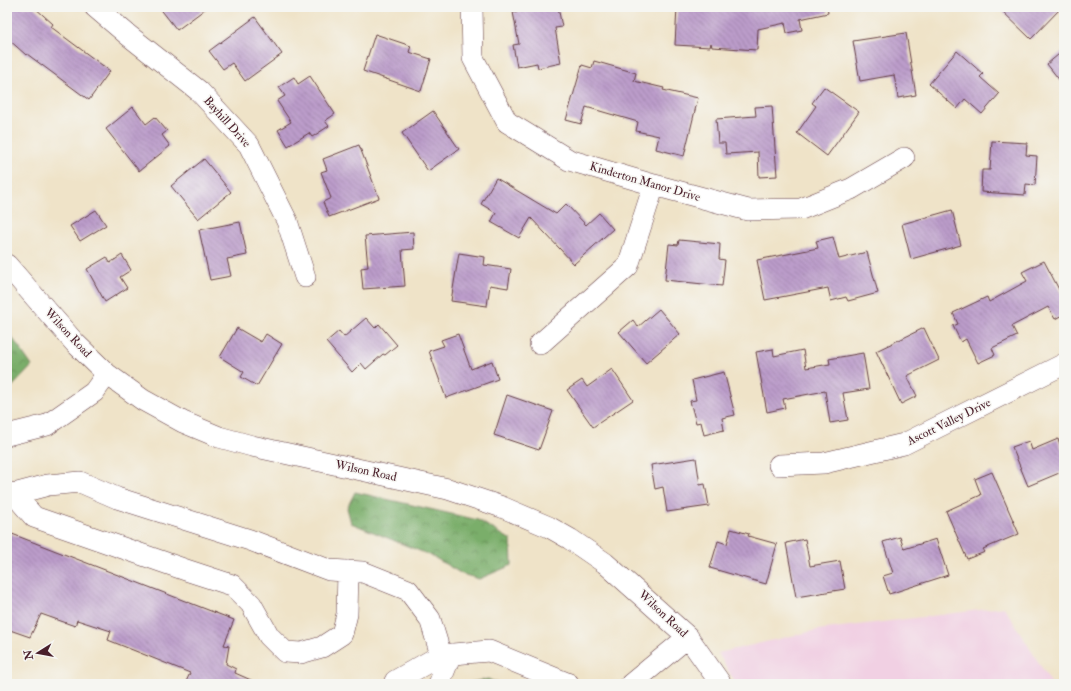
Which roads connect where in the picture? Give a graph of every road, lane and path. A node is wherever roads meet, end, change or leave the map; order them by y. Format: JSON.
{"nodes":[{"id":1,"x":95,"y":7,"type":"edge"},
{"id":2,"x":472,"y":7,"type":"edge"},
{"id":3,"x":904,"y":158,"type":"dead end"},
{"id":4,"x":654,"y":186,"type":"junction"},
{"id":5,"x":7,"y":265,"type":"edge"},
{"id":6,"x":305,"y":277,"type":"dead end"},
{"id":7,"x":540,"y":344,"type":"dead end"},
{"id":8,"x":1064,"y":364,"type":"edge"},
{"id":9,"x":108,"y":374,"type":"junction"},
{"id":10,"x":7,"y":434,"type":"edge"},
{"id":11,"x":779,"y":466,"type":"dead end"},
{"id":12,"x":10,"y":493,"type":"edge"},
{"id":13,"x":348,"y":571,"type":"junction"},
{"id":14,"x":688,"y":637,"type":"junction"},
{"id":15,"x":446,"y":655,"type":"junction"},
{"id":16,"x":394,"y":684,"type":"edge"},
{"id":17,"x":440,"y":684,"type":"edge"},
{"id":18,"x":569,"y":684,"type":"edge"},
{"id":19,"x":631,"y":684,"type":"edge"},
{"id":20,"x":721,"y":684,"type":"edge"}],
"edges":[{"from":1,"to":6,"type":"street","name":"Bayhill Drive"},
{"from":2,"to":4,"type":"street","name":"Kinderton Manor Drive"},
{"from":3,"to":4,"type":"street","name":"Kinderton Manor Drive"},
{"from":4,"to":7,"type":"street"},
{"from":5,"to":9,"type":"street","name":"Wilson Road"},
{"from":8,"to":11,"type":"street","name":"Ascott Valley Drive"},
{"from":9,"to":10,"type":"street"},
{"from":9,"to":14,"type":"street","name":"Wilson Road"},
{"from":12,"to":13,"type":"street"},
{"from":12,"to":13,"type":"street"},
{"from":13,"to":15,"type":"street"},
{"from":14,"to":19,"type":"street"},
{"from":14,"to":20,"type":"street","name":"Wilson Road"},
{"from":15,"to":16,"type":"street"},
{"from":15,"to":17,"type":"street"},
{"from":15,"to":18,"type":"street"}]}
